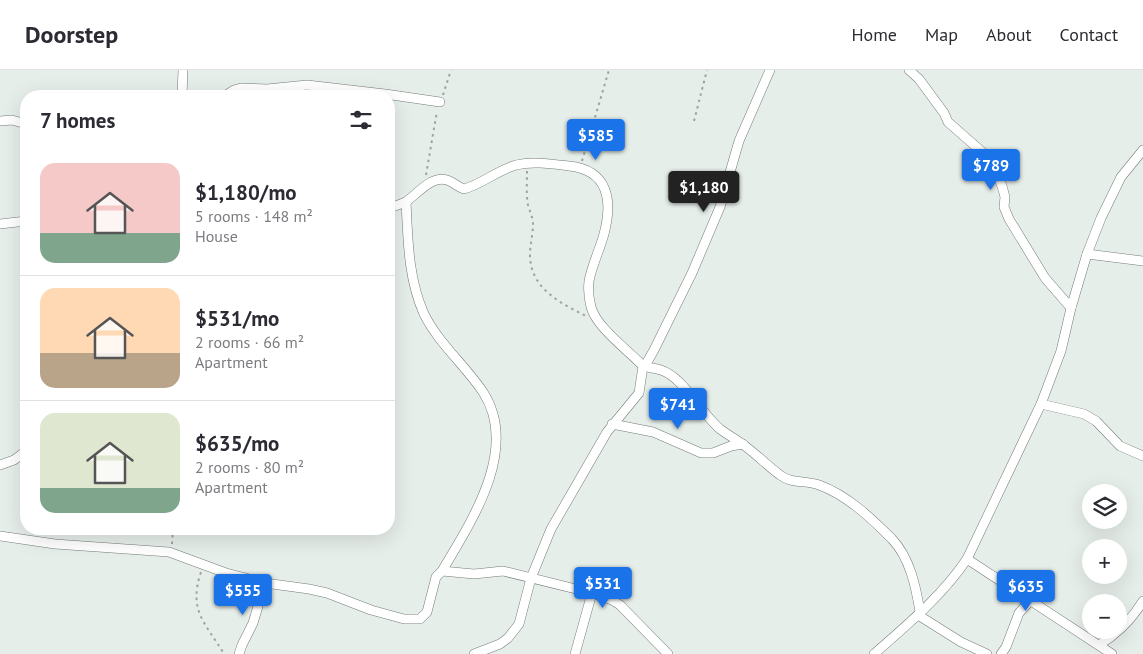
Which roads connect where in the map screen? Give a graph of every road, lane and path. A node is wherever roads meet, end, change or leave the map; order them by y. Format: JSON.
{"nodes":[{"id":1,"x":182,"y":70,"type":"edge"},
{"id":2,"x":451,"y":70,"type":"edge"},
{"id":3,"x":609,"y":70,"type":"edge"},
{"id":4,"x":707,"y":70,"type":"edge"},
{"id":5,"x":770,"y":70,"type":"edge"},
{"id":6,"x":909,"y":70,"type":"edge"},
{"id":7,"x":182,"y":90,"type":"edge"},
{"id":8,"x":234,"y":90,"type":"edge"},
{"id":9,"x":350,"y":90,"type":"edge"},
{"id":10,"x":395,"y":95,"type":"edge"},
{"id":11,"x":440,"y":102,"type":"junction"},
{"id":12,"x":0,"y":121,"type":"edge"},
{"id":13,"x":694,"y":121,"type":"dead end"},
{"id":14,"x":20,"y":122,"type":"edge"},
{"id":15,"x":1143,"y":150,"type":"edge"},
{"id":16,"x":527,"y":164,"type":"junction"},
{"id":17,"x":580,"y":167,"type":"junction"},
{"id":18,"x":424,"y":188,"type":"junction"},
{"id":19,"x":406,"y":202,"type":"junction"},
{"id":20,"x":395,"y":206,"type":"edge"},
{"id":21,"x":20,"y":222,"type":"edge"},
{"id":22,"x":0,"y":224,"type":"edge"},
{"id":23,"x":1087,"y":254,"type":"junction"},
{"id":24,"x":1143,"y":262,"type":"edge"},
{"id":25,"x":1071,"y":308,"type":"junction"},
{"id":26,"x":602,"y":324,"type":"junction"},
{"id":27,"x":643,"y":366,"type":"junction"},
{"id":28,"x":1041,"y":404,"type":"junction"},
{"id":29,"x":612,"y":424,"type":"junction"},
{"id":30,"x":743,"y":444,"type":"junction"},
{"id":31,"x":20,"y":456,"type":"edge"},
{"id":32,"x":1143,"y":456,"type":"edge"},
{"id":33,"x":0,"y":465,"type":"edge"},
{"id":34,"x":172,"y":535,"type":"edge"},
{"id":35,"x":0,"y":536,"type":"edge"},
{"id":36,"x":169,"y":552,"type":"junction"},
{"id":37,"x":966,"y":559,"type":"junction"},
{"id":38,"x":203,"y":565,"type":"junction"},
{"id":39,"x":442,"y":571,"type":"junction"},
{"id":40,"x":530,"y":578,"type":"junction"},
{"id":41,"x":265,"y":583,"type":"junction"},
{"id":42,"x":592,"y":593,"type":"junction"},
{"id":43,"x":1030,"y":601,"type":"junction"},
{"id":44,"x":1143,"y":601,"type":"edge"},
{"id":45,"x":919,"y":613,"type":"junction"},
{"id":46,"x":1099,"y":645,"type":"junction"},
{"id":47,"x":224,"y":654,"type":"edge"},
{"id":48,"x":239,"y":654,"type":"edge"},
{"id":49,"x":474,"y":654,"type":"edge"},
{"id":50,"x":575,"y":654,"type":"edge"},
{"id":51,"x":668,"y":654,"type":"edge"},
{"id":52,"x":874,"y":654,"type":"edge"},
{"id":53,"x":987,"y":654,"type":"edge"},
{"id":54,"x":1001,"y":654,"type":"edge"},
{"id":55,"x":1112,"y":654,"type":"edge"}],
"edges":[{"from":1,"to":7,"type":"street"},
{"from":2,"to":11,"type":"path"},
{"from":3,"to":17,"type":"path"},
{"from":4,"to":13,"type":"path"},
{"from":5,"to":27,"type":"street"},
{"from":6,"to":25,"type":"street"},
{"from":8,"to":9,"type":"street"},
{"from":10,"to":11,"type":"street"},
{"from":11,"to":18,"type":"path"},
{"from":12,"to":14,"type":"street"},
{"from":15,"to":23,"type":"street"},
{"from":16,"to":17,"type":"street"},
{"from":16,"to":18,"type":"street"},
{"from":16,"to":26,"type":"path"},
{"from":17,"to":26,"type":"street"},
{"from":18,"to":19,"type":"street"},
{"from":19,"to":20,"type":"street"},
{"from":19,"to":39,"type":"street"},
{"from":21,"to":22,"type":"street"},
{"from":23,"to":24,"type":"street"},
{"from":23,"to":25,"type":"street"},
{"from":25,"to":28,"type":"street"},
{"from":26,"to":27,"type":"street"},
{"from":27,"to":29,"type":"street"},
{"from":27,"to":30,"type":"street"},
{"from":28,"to":32,"type":"street"},
{"from":28,"to":37,"type":"street"},
{"from":29,"to":30,"type":"street"},
{"from":29,"to":40,"type":"street"},
{"from":30,"to":45,"type":"street"},
{"from":31,"to":33,"type":"street"},
{"from":34,"to":36,"type":"path"},
{"from":35,"to":36,"type":"street"},
{"from":36,"to":38,"type":"street"},
{"from":37,"to":43,"type":"street"},
{"from":37,"to":45,"type":"street"},
{"from":38,"to":41,"type":"street"},
{"from":38,"to":47,"type":"path"},
{"from":39,"to":40,"type":"street"},
{"from":39,"to":41,"type":"street"},
{"from":40,"to":42,"type":"street"},
{"from":40,"to":49,"type":"street"},
{"from":41,"to":48,"type":"street"},
{"from":42,"to":50,"type":"street"},
{"from":42,"to":51,"type":"street"},
{"from":43,"to":46,"type":"street"},
{"from":43,"to":54,"type":"street"},
{"from":44,"to":46,"type":"street"},
{"from":45,"to":52,"type":"street"},
{"from":45,"to":53,"type":"street"},
{"from":46,"to":55,"type":"street"}]}
